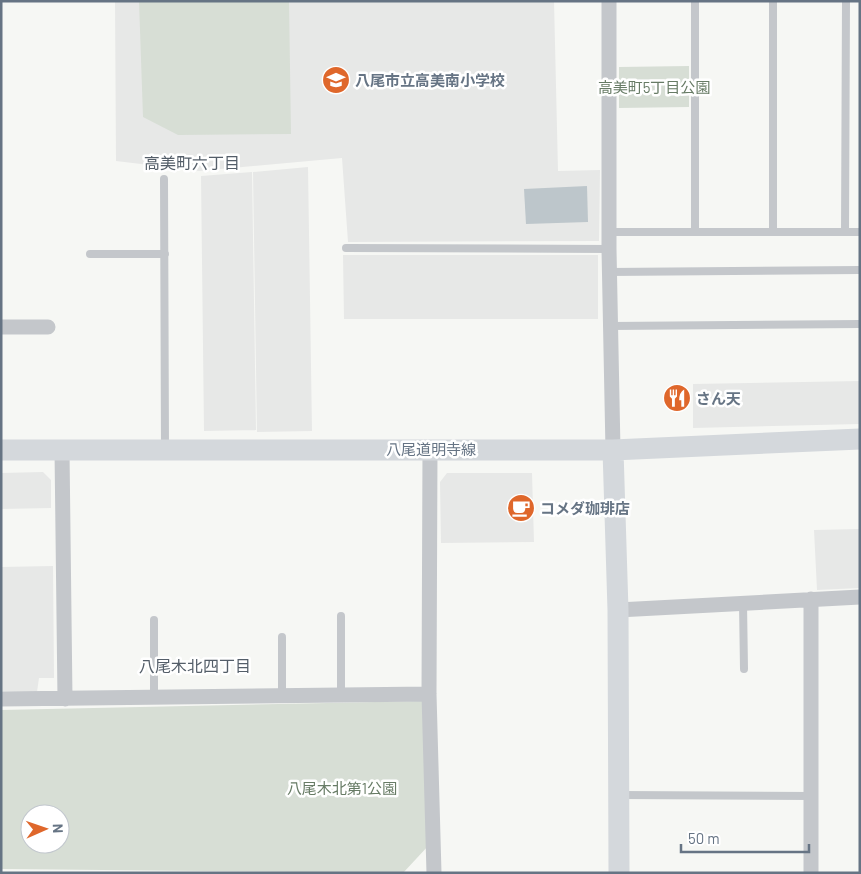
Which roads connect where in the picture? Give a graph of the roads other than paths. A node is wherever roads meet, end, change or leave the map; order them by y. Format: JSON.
{"nodes":[{"id":1,"x":609,"y":1,"type":"edge"},
{"id":2,"x":695,"y":1,"type":"edge"},
{"id":3,"x":774,"y":1,"type":"edge"},
{"id":4,"x":846,"y":1,"type":"edge"},
{"id":5,"x":164,"y":179,"type":"dead end"},
{"id":6,"x":694,"y":231,"type":"junction"},
{"id":7,"x":609,"y":232,"type":"junction"},
{"id":8,"x":773,"y":232,"type":"junction"},
{"id":9,"x":846,"y":232,"type":"junction"},
{"id":10,"x":860,"y":232,"type":"edge"},
{"id":11,"x":346,"y":248,"type":"dead end"},
{"id":12,"x":609,"y":249,"type":"junction"},
{"id":13,"x":90,"y":254,"type":"dead end"},
{"id":14,"x":165,"y":254,"type":"junction"},
{"id":15,"x":860,"y":270,"type":"edge"},
{"id":16,"x":610,"y":272,"type":"junction"},
{"id":17,"x":860,"y":324,"type":"edge"},
{"id":18,"x":610,"y":326,"type":"junction"},
{"id":19,"x":1,"y":327,"type":"edge"},
{"id":20,"x":48,"y":328,"type":"dead end"},
{"id":21,"x":860,"y":439,"type":"edge"},
{"id":22,"x":430,"y":449,"type":"junction"},
{"id":23,"x":1,"y":450,"type":"edge"},
{"id":24,"x":62,"y":450,"type":"junction"},
{"id":25,"x":165,"y":450,"type":"junction"},
{"id":26,"x":614,"y":450,"type":"junction"},
{"id":27,"x":860,"y":597,"type":"edge"},
{"id":28,"x":811,"y":599,"type":"junction"},
{"id":29,"x":743,"y":603,"type":"junction"},
{"id":30,"x":618,"y":610,"type":"junction"},
{"id":31,"x":341,"y":616,"type":"dead end"},
{"id":32,"x":154,"y":620,"type":"dead end"},
{"id":33,"x":282,"y":637,"type":"dead end"},
{"id":34,"x":744,"y":669,"type":"dead end"},
{"id":35,"x":429,"y":694,"type":"junction"},
{"id":36,"x":341,"y":695,"type":"junction"},
{"id":37,"x":282,"y":696,"type":"junction"},
{"id":38,"x":154,"y":697,"type":"junction"},
{"id":39,"x":1,"y":699,"type":"edge"},
{"id":40,"x":64,"y":699,"type":"junction"},
{"id":41,"x":618,"y":795,"type":"junction"},
{"id":42,"x":811,"y":796,"type":"junction"},
{"id":43,"x":434,"y":873,"type":"edge"},
{"id":44,"x":618,"y":873,"type":"edge"},
{"id":45,"x":811,"y":873,"type":"edge"}],
"edges":[{"from":1,"to":7,"type":"street"},
{"from":2,"to":6,"type":"lane"},
{"from":3,"to":8,"type":"lane"},
{"from":4,"to":9,"type":"lane"},
{"from":5,"to":14,"type":"lane"},
{"from":6,"to":7,"type":"lane"},
{"from":6,"to":8,"type":"lane"},
{"from":7,"to":12,"type":"street"},
{"from":8,"to":9,"type":"lane"},
{"from":9,"to":10,"type":"lane"},
{"from":11,"to":12,"type":"lane"},
{"from":12,"to":16,"type":"street"},
{"from":13,"to":14,"type":"lane"},
{"from":14,"to":25,"type":"lane"},
{"from":15,"to":16,"type":"lane"},
{"from":16,"to":18,"type":"street"},
{"from":17,"to":18,"type":"lane"},
{"from":18,"to":26,"type":"street"},
{"from":19,"to":20,"type":"street"},
{"from":21,"to":26,"type":"main road","name":"八尾道明寺線"},
{"from":22,"to":25,"type":"main road","name":"八尾道明寺線"},
{"from":22,"to":26,"type":"main road","name":"八尾道明寺線"},
{"from":22,"to":35,"type":"street"},
{"from":23,"to":24,"type":"main road","name":"八尾道明寺線"},
{"from":24,"to":25,"type":"main road","name":"八尾道明寺線"},
{"from":24,"to":40,"type":"street"},
{"from":26,"to":30,"type":"main road"},
{"from":27,"to":28,"type":"street"},
{"from":28,"to":29,"type":"street"},
{"from":28,"to":42,"type":"street"},
{"from":29,"to":30,"type":"street"},
{"from":29,"to":34,"type":"lane"},
{"from":30,"to":41,"type":"main road"},
{"from":31,"to":36,"type":"lane"},
{"from":32,"to":38,"type":"lane"},
{"from":33,"to":37,"type":"lane"},
{"from":35,"to":36,"type":"street"},
{"from":35,"to":43,"type":"street"},
{"from":36,"to":37,"type":"street"},
{"from":37,"to":38,"type":"street"},
{"from":38,"to":40,"type":"street"},
{"from":39,"to":40,"type":"street"},
{"from":41,"to":42,"type":"lane"},
{"from":41,"to":44,"type":"main road"},
{"from":42,"to":45,"type":"street"}]}
